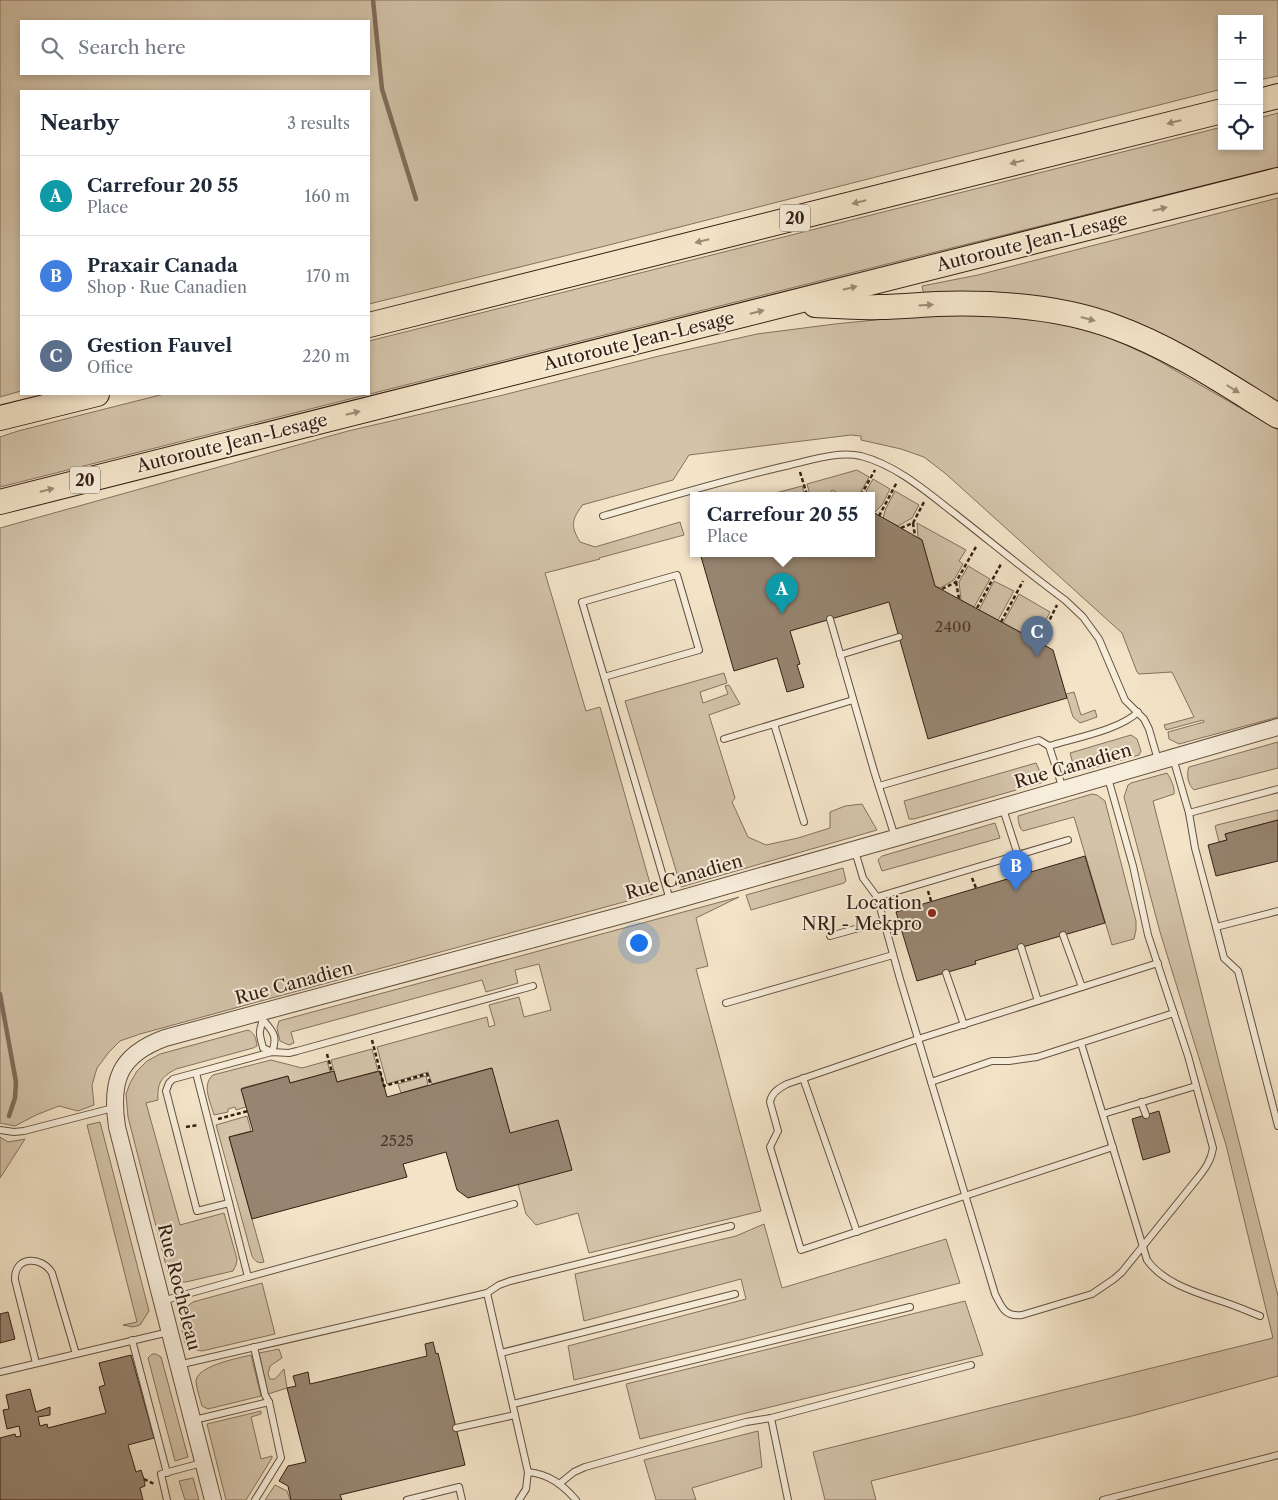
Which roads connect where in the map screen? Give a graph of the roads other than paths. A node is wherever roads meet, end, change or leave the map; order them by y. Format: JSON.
{"nodes":[{"id":1,"x":1278,"y":96,"type":"edge"},
{"id":2,"x":1263,"y":100,"type":"edge"},
{"id":3,"x":1218,"y":111,"type":"edge"},
{"id":4,"x":1278,"y":180,"type":"edge"},
{"id":5,"x":785,"y":304,"type":"junction"},
{"id":6,"x":370,"y":325,"type":"edge"},
{"id":7,"x":93,"y":395,"type":"edge"},
{"id":8,"x":1278,"y":416,"type":"edge"},
{"id":9,"x":0,"y":418,"type":"edge"},
{"id":10,"x":0,"y":502,"type":"edge"},
{"id":11,"x":603,"y":516,"type":"dead end"},
{"id":12,"x":830,"y":619,"type":"dead end"},
{"id":13,"x":899,"y":637,"type":"dead end"},
{"id":14,"x":840,"y":655,"type":"junction"},
{"id":15,"x":604,"y":677,"type":"junction"},
{"id":16,"x":853,"y":700,"type":"junction"},
{"id":17,"x":1138,"y":712,"type":"junction"},
{"id":18,"x":774,"y":724,"type":"junction"},
{"id":19,"x":1278,"y":727,"type":"edge"},
{"id":20,"x":724,"y":739,"type":"dead end"},
{"id":21,"x":1049,"y":746,"type":"junction"},
{"id":22,"x":1166,"y":760,"type":"junction"},
{"id":23,"x":1108,"y":776,"type":"junction"},
{"id":24,"x":879,"y":786,"type":"junction"},
{"id":25,"x":1278,"y":789,"type":"edge"},
{"id":26,"x":1063,"y":790,"type":"junction"},
{"id":27,"x":1003,"y":807,"type":"junction"},
{"id":28,"x":1189,"y":813,"type":"junction"},
{"id":29,"x":804,"y":822,"type":"dead end"},
{"id":30,"x":896,"y":838,"type":"junction"},
{"id":31,"x":1068,"y":840,"type":"dead end"},
{"id":32,"x":854,"y":850,"type":"junction"},
{"id":33,"x":1018,"y":855,"type":"junction"},
{"id":34,"x":877,"y":897,"type":"junction"},
{"id":35,"x":670,"y":901,"type":"junction"},
{"id":36,"x":1278,"y":911,"type":"edge"},
{"id":37,"x":884,"y":921,"type":"junction"},
{"id":38,"x":1216,"y":927,"type":"junction"},
{"id":39,"x":1063,"y":935,"type":"dead end"},
{"id":40,"x":830,"y":936,"type":"dead end"},
{"id":41,"x":1021,"y":947,"type":"dead end"},
{"id":42,"x":893,"y":955,"type":"junction"},
{"id":43,"x":1158,"y":963,"type":"junction"},
{"id":44,"x":946,"y":972,"type":"dead end"},
{"id":45,"x":533,"y":986,"type":"dead end"},
{"id":46,"x":1082,"y":987,"type":"junction"},
{"id":47,"x":1038,"y":1001,"type":"junction"},
{"id":48,"x":726,"y":1003,"type":"dead end"},
{"id":49,"x":1174,"y":1013,"type":"junction"},
{"id":50,"x":263,"y":1016,"type":"junction"},
{"id":51,"x":964,"y":1025,"type":"junction"},
{"id":52,"x":918,"y":1039,"type":"junction"},
{"id":53,"x":1081,"y":1043,"type":"junction"},
{"id":54,"x":272,"y":1052,"type":"junction"},
{"id":55,"x":196,"y":1073,"type":"junction"},
{"id":56,"x":803,"y":1078,"type":"junction"},
{"id":57,"x":116,"y":1082,"type":"joint"},
{"id":58,"x":931,"y":1082,"type":"junction"},
{"id":59,"x":1196,"y":1086,"type":"junction"},
{"id":60,"x":1141,"y":1102,"type":"junction"},
{"id":61,"x":114,"y":1108,"type":"junction"},
{"id":62,"x":1103,"y":1114,"type":"junction"},
{"id":63,"x":1146,"y":1115,"type":"dead end"},
{"id":64,"x":1278,"y":1126,"type":"edge"},
{"id":65,"x":0,"y":1130,"type":"edge"},
{"id":66,"x":1113,"y":1148,"type":"junction"},
{"id":67,"x":966,"y":1196,"type":"junction"},
{"id":68,"x":229,"y":1203,"type":"junction"},
{"id":69,"x":514,"y":1204,"type":"dead end"},
{"id":70,"x":731,"y":1226,"type":"dead end"},
{"id":71,"x":857,"y":1232,"type":"junction"},
{"id":72,"x":1142,"y":1246,"type":"junction"},
{"id":73,"x":248,"y":1277,"type":"junction"},
{"id":74,"x":487,"y":1293,"type":"junction"},
{"id":75,"x":735,"y":1294,"type":"dead end"},
{"id":76,"x":162,"y":1301,"type":"junction"},
{"id":77,"x":910,"y":1307,"type":"dead end"},
{"id":78,"x":1260,"y":1316,"type":"dead end"},
{"id":79,"x":170,"y":1332,"type":"junction"},
{"id":80,"x":132,"y":1340,"type":"junction"},
{"id":81,"x":254,"y":1347,"type":"junction"},
{"id":82,"x":501,"y":1352,"type":"junction"},
{"id":83,"x":76,"y":1354,"type":"junction"},
{"id":84,"x":36,"y":1363,"type":"junction"},
{"id":85,"x":971,"y":1364,"type":"dead end"},
{"id":86,"x":178,"y":1365,"type":"junction"},
{"id":87,"x":0,"y":1372,"type":"edge"},
{"id":88,"x":269,"y":1402,"type":"junction"},
{"id":89,"x":513,"y":1404,"type":"junction"},
{"id":90,"x":515,"y":1415,"type":"junction"},
{"id":91,"x":771,"y":1418,"type":"junction"},
{"id":92,"x":193,"y":1421,"type":"junction"},
{"id":93,"x":456,"y":1428,"type":"dead end"},
{"id":94,"x":1278,"y":1455,"type":"edge"},
{"id":95,"x":204,"y":1463,"type":"junction"},
{"id":96,"x":167,"y":1472,"type":"junction"},
{"id":97,"x":528,"y":1472,"type":"junction"},
{"id":98,"x":560,"y":1484,"type":"junction"},
{"id":99,"x":167,"y":1500,"type":"edge"},
{"id":100,"x":213,"y":1500,"type":"edge"},
{"id":101,"x":255,"y":1500,"type":"edge"},
{"id":102,"x":408,"y":1500,"type":"edge"},
{"id":103,"x":462,"y":1500,"type":"edge"},
{"id":104,"x":519,"y":1500,"type":"edge"},
{"id":105,"x":576,"y":1500,"type":"edge"},
{"id":106,"x":788,"y":1500,"type":"edge"},
{"id":107,"x":1103,"y":1500,"type":"edge"}],
"edges":[{"from":1,"to":2,"type":"highway"},
{"from":3,"to":6,"type":"highway","number":"20","one_way":true},
{"from":5,"to":4,"type":"highway","name":"Autoroute Jean-Lesage","number":"20","one_way":true},
{"from":5,"to":8,"type":"highway","one_way":true},
{"from":10,"to":5,"type":"highway","name":"Autoroute Jean-Lesage","number":"20","one_way":true},
{"from":7,"to":9,"type":"highway"},
{"from":11,"to":17,"type":"lane"},
{"from":12,"to":14,"type":"lane"},
{"from":13,"to":14,"type":"lane"},
{"from":14,"to":16,"type":"lane"},
{"from":15,"to":15,"type":"lane"},
{"from":15,"to":35,"type":"lane"},
{"from":16,"to":18,"type":"lane"},
{"from":16,"to":24,"type":"lane"},
{"from":17,"to":21,"type":"lane"},
{"from":17,"to":22,"type":"lane"},
{"from":18,"to":20,"type":"lane"},
{"from":18,"to":29,"type":"lane"},
{"from":19,"to":22,"type":"street","name":"Rue Canadien"},
{"from":21,"to":24,"type":"lane"},
{"from":21,"to":26,"type":"lane"},
{"from":22,"to":23,"type":"street","name":"Rue Canadien"},
{"from":22,"to":28,"type":"lane"},
{"from":23,"to":26,"type":"street","name":"Rue Canadien"},
{"from":23,"to":43,"type":"lane"},
{"from":24,"to":30,"type":"lane"},
{"from":25,"to":28,"type":"lane"},
{"from":26,"to":27,"type":"street","name":"Rue Canadien"},
{"from":27,"to":30,"type":"street","name":"Rue Canadien"},
{"from":27,"to":33,"type":"lane"},
{"from":28,"to":38,"type":"lane"},
{"from":30,"to":32,"type":"street","name":"Rue Canadien"},
{"from":31,"to":33,"type":"lane"},
{"from":32,"to":34,"type":"lane"},
{"from":32,"to":35,"type":"street","name":"Rue Canadien"},
{"from":33,"to":34,"type":"lane"},
{"from":34,"to":37,"type":"lane"},
{"from":35,"to":50,"type":"street","name":"Rue Canadien"},
{"from":36,"to":38,"type":"lane"},
{"from":37,"to":40,"type":"lane"},
{"from":37,"to":42,"type":"lane"},
{"from":38,"to":64,"type":"lane"},
{"from":39,"to":46,"type":"lane"},
{"from":41,"to":47,"type":"lane"},
{"from":42,"to":48,"type":"lane"},
{"from":42,"to":52,"type":"lane"},
{"from":43,"to":46,"type":"lane"},
{"from":43,"to":49,"type":"lane"},
{"from":44,"to":51,"type":"lane"},
{"from":45,"to":54,"type":"lane"},
{"from":46,"to":47,"type":"lane"},
{"from":47,"to":51,"type":"lane"},
{"from":49,"to":53,"type":"lane"},
{"from":49,"to":59,"type":"lane"},
{"from":50,"to":54,"type":"lane"},
{"from":50,"to":54,"type":"lane"},
{"from":50,"to":57,"type":"street","name":"Rue Canadien"},
{"from":51,"to":52,"type":"lane"},
{"from":52,"to":56,"type":"lane"},
{"from":52,"to":58,"type":"lane"},
{"from":53,"to":58,"type":"lane"},
{"from":53,"to":62,"type":"lane"},
{"from":54,"to":55,"type":"lane"},
{"from":55,"to":68,"type":"lane"},
{"from":55,"to":68,"type":"lane"},
{"from":56,"to":71,"type":"lane"},
{"from":56,"to":71,"type":"lane"},
{"from":57,"to":61,"type":"street","name":"Rue Rocheleau"},
{"from":58,"to":67,"type":"lane"},
{"from":59,"to":60,"type":"lane"},
{"from":59,"to":72,"type":"lane"},
{"from":60,"to":62,"type":"lane"},
{"from":60,"to":63,"type":"lane"},
{"from":61,"to":65,"type":"lane"},
{"from":61,"to":76,"type":"street","name":"Rue Rocheleau"},
{"from":62,"to":66,"type":"lane"},
{"from":66,"to":67,"type":"lane"},
{"from":66,"to":72,"type":"lane"},
{"from":67,"to":71,"type":"lane"},
{"from":67,"to":72,"type":"lane"},
{"from":68,"to":73,"type":"lane"},
{"from":69,"to":73,"type":"lane"},
{"from":70,"to":74,"type":"lane"},
{"from":72,"to":78,"type":"lane"},
{"from":73,"to":76,"type":"lane"},
{"from":74,"to":81,"type":"lane"},
{"from":74,"to":82,"type":"lane"},
{"from":75,"to":82,"type":"lane"},
{"from":76,"to":79,"type":"street","name":"Rue Rocheleau"},
{"from":77,"to":89,"type":"lane"},
{"from":79,"to":80,"type":"lane"},
{"from":79,"to":86,"type":"street","name":"Rue Rocheleau"},
{"from":80,"to":83,"type":"lane"},
{"from":80,"to":96,"type":"lane"},
{"from":81,"to":86,"type":"lane"},
{"from":81,"to":88,"type":"lane"},
{"from":82,"to":89,"type":"lane"},
{"from":83,"to":84,"type":"lane"},
{"from":83,"to":84,"type":"lane"},
{"from":84,"to":87,"type":"lane"},
{"from":85,"to":91,"type":"lane"},
{"from":86,"to":92,"type":"street","name":"Rue Rocheleau"},
{"from":88,"to":92,"type":"lane"},
{"from":88,"to":101,"type":"lane"},
{"from":89,"to":90,"type":"lane"},
{"from":90,"to":93,"type":"lane"},
{"from":90,"to":97,"type":"lane"},
{"from":91,"to":98,"type":"lane"},
{"from":91,"to":106,"type":"lane"},
{"from":92,"to":95,"type":"street","name":"Rue Rocheleau"},
{"from":94,"to":107,"type":"lane"},
{"from":95,"to":96,"type":"lane"},
{"from":95,"to":100,"type":"street","name":"Rue Rocheleau"},
{"from":96,"to":99,"type":"lane"},
{"from":97,"to":98,"type":"lane"},
{"from":97,"to":104,"type":"lane"},
{"from":98,"to":105,"type":"lane"},
{"from":102,"to":103,"type":"lane"}]}
